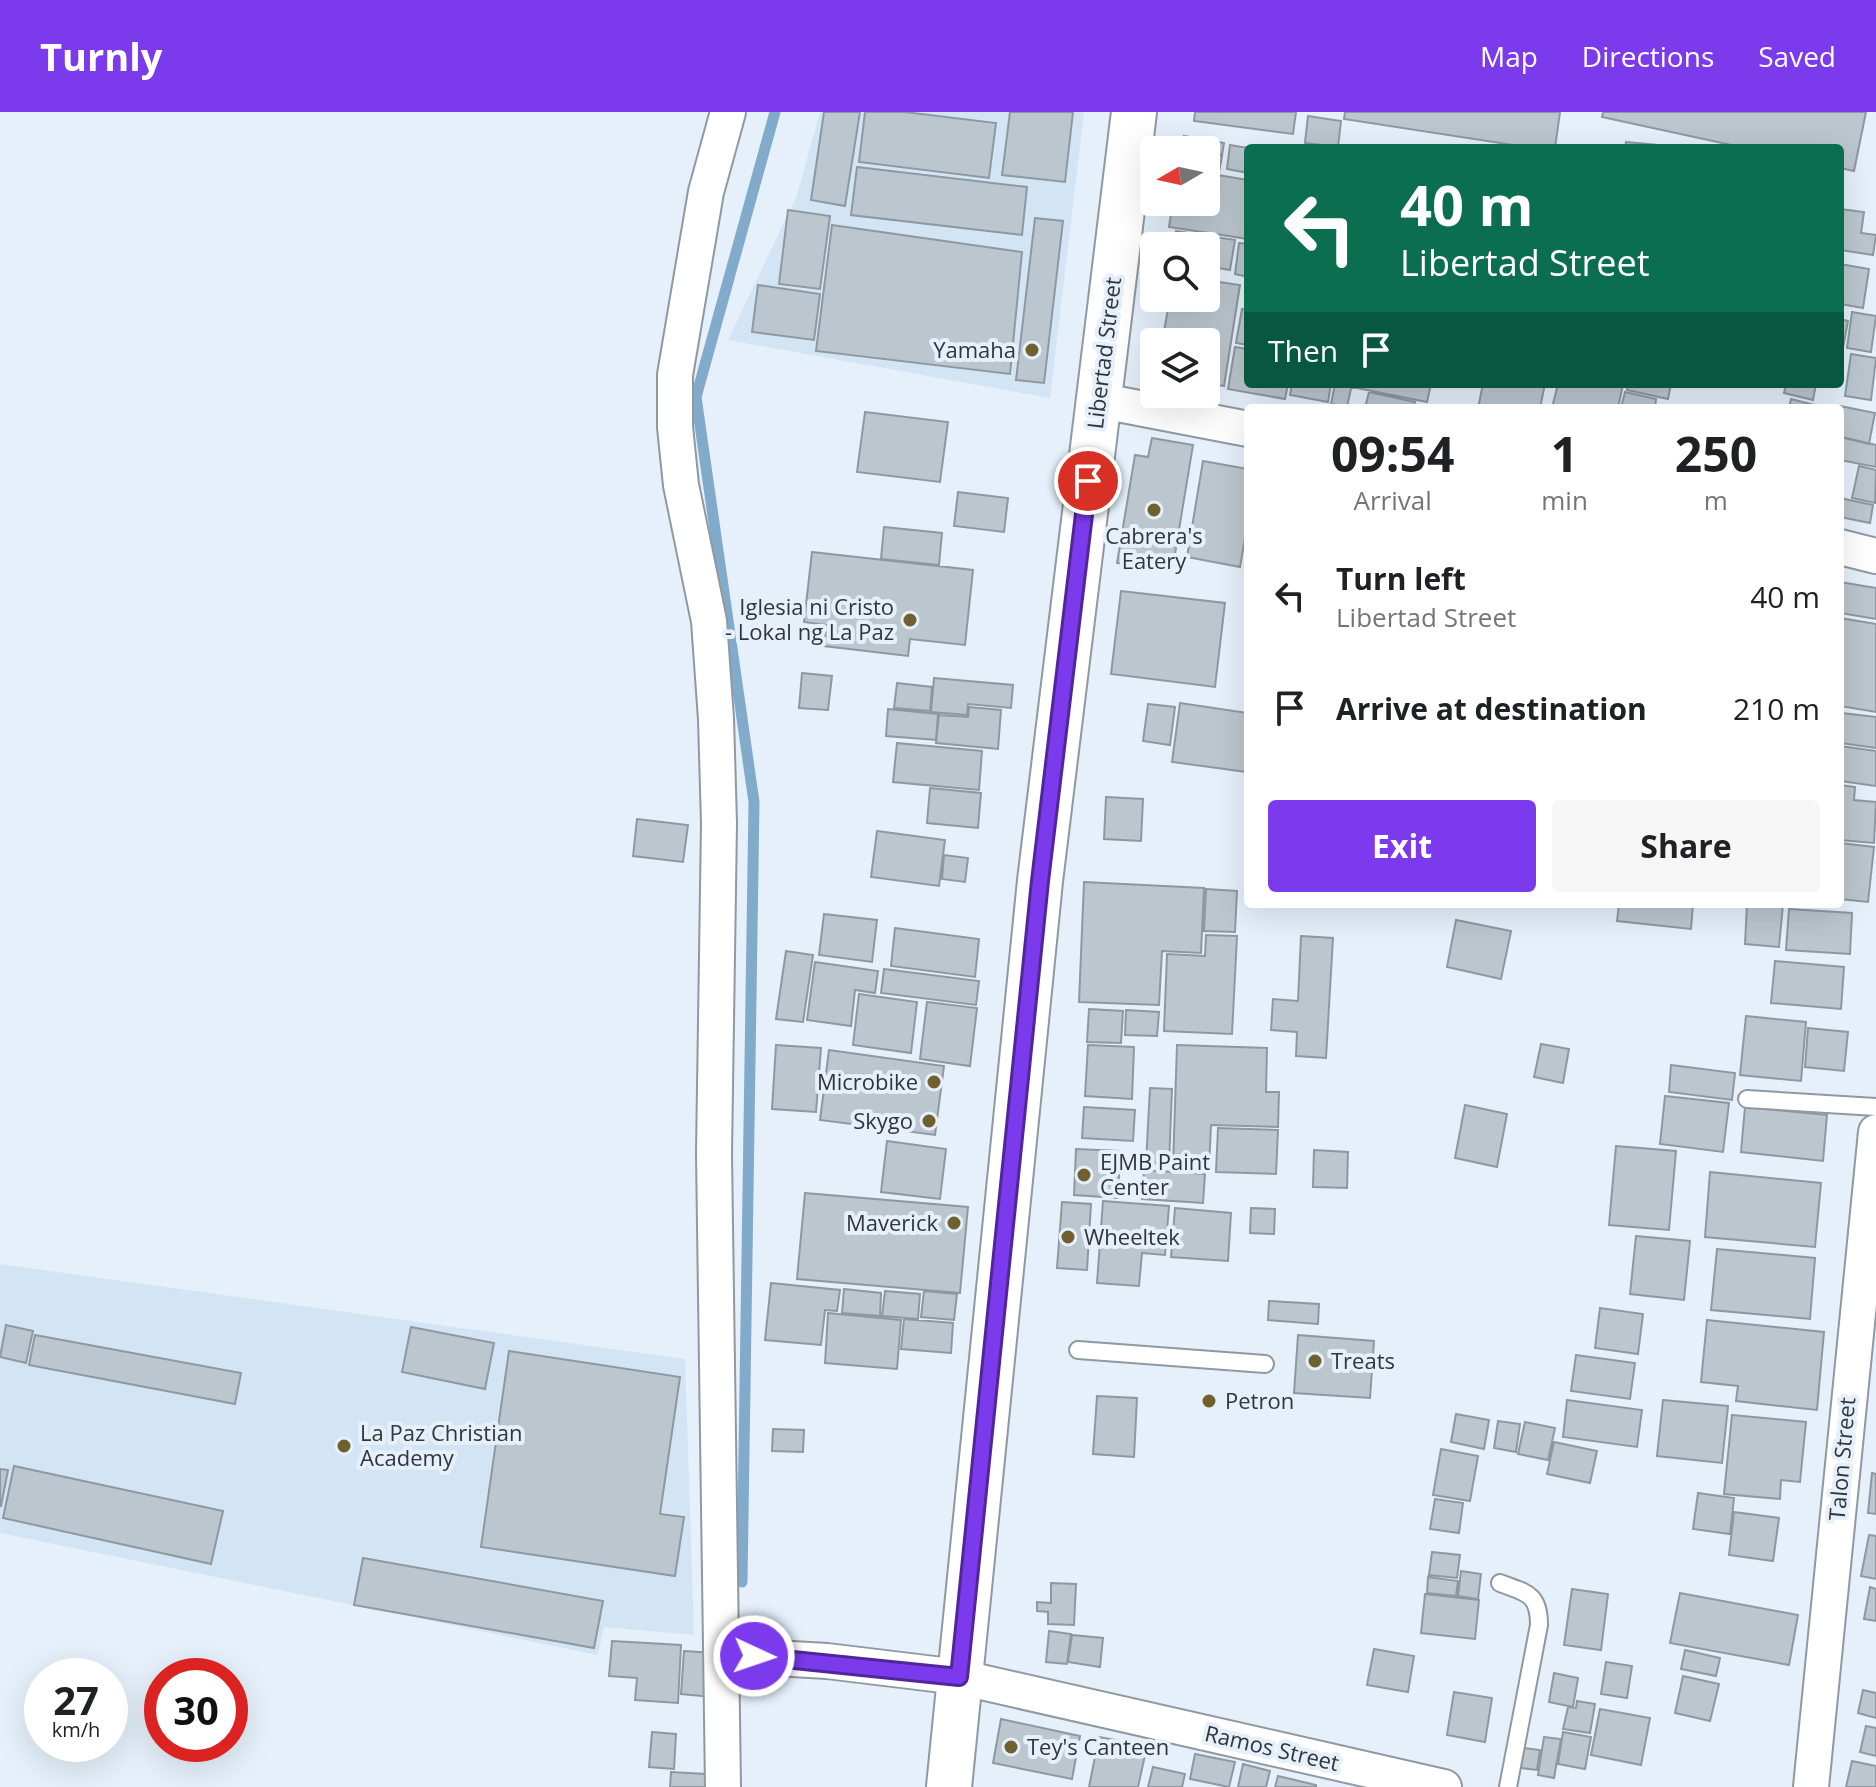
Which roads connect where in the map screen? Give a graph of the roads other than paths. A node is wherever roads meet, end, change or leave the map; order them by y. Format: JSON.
{"nodes":[{"id":1,"x":728,"y":112,"type":"edge"},
{"id":2,"x":1134,"y":112,"type":"edge"},
{"id":3,"x":1097,"y":400,"type":"junction"},
{"id":4,"x":1244,"y":428,"type":"edge"},
{"id":5,"x":1844,"y":548,"type":"edge"},
{"id":6,"x":1876,"y":556,"type":"edge"},
{"id":7,"x":1747,"y":1099,"type":"dead end"},
{"id":8,"x":1876,"y":1107,"type":"edge"},
{"id":9,"x":1876,"y":1132,"type":"edge"},
{"id":10,"x":1078,"y":1350,"type":"dead end"},
{"id":11,"x":1265,"y":1364,"type":"dead end"},
{"id":12,"x":1500,"y":1583,"type":"dead end"},
{"id":13,"x":724,"y":1655,"type":"junction"},
{"id":14,"x":959,"y":1677,"type":"junction"},
{"id":15,"x":723,"y":1787,"type":"edge"},
{"id":16,"x":949,"y":1787,"type":"edge"},
{"id":17,"x":1444,"y":1787,"type":"edge"},
{"id":18,"x":1508,"y":1787,"type":"edge"},
{"id":19,"x":1811,"y":1787,"type":"edge"}],
"edges":[{"from":1,"to":13,"type":"street"},
{"from":2,"to":3,"type":"highway","name":"Libertad Street"},
{"from":3,"to":4,"type":"street"},
{"from":3,"to":14,"type":"highway","name":"Libertad Street"},
{"from":5,"to":6,"type":"street"},
{"from":7,"to":8,"type":"lane"},
{"from":9,"to":19,"type":"street","name":"Talon Street"},
{"from":10,"to":11,"type":"lane"},
{"from":12,"to":18,"type":"lane"},
{"from":13,"to":14,"type":"street","name":"Ramos Street"},
{"from":13,"to":15,"type":"street"},
{"from":14,"to":16,"type":"highway","name":"Libertad Street"},
{"from":14,"to":17,"type":"street","name":"Ramos Street"}]}
